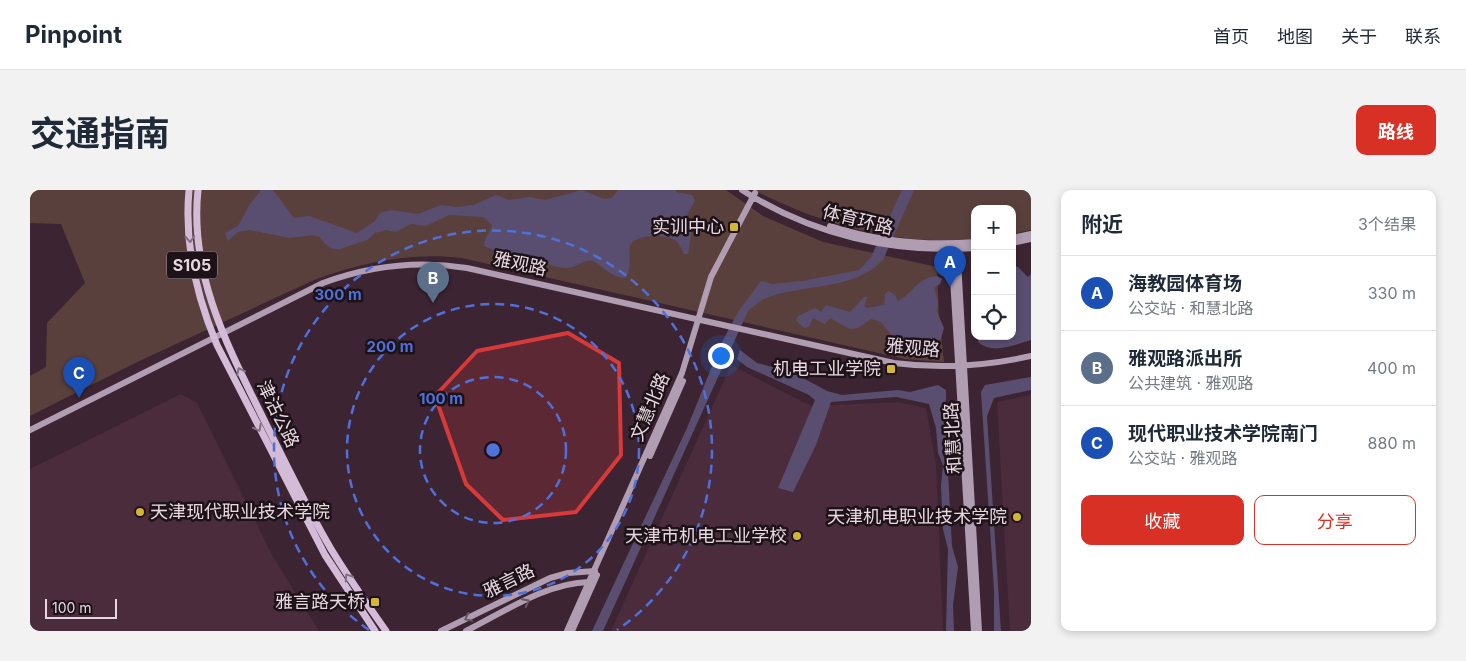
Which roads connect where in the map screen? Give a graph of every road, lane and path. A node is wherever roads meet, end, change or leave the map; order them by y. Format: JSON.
{"nodes":[{"id":1,"x":189,"y":190,"type":"edge"},
{"id":2,"x":198,"y":190,"type":"edge"},
{"id":3,"x":742,"y":190,"type":"edge"},
{"id":4,"x":755,"y":195,"type":"edge"},
{"id":5,"x":1031,"y":234,"type":"edge"},
{"id":6,"x":1016,"y":237,"type":"edge"},
{"id":7,"x":1031,"y":239,"type":"edge"},
{"id":8,"x":1016,"y":242,"type":"edge"},
{"id":9,"x":971,"y":243,"type":"edge"},
{"id":10,"x":954,"y":246,"type":"junction"},
{"id":11,"x":971,"y":248,"type":"edge"},
{"id":12,"x":429,"y":266,"type":"junction"},
{"id":13,"x":430,"y":294,"type":"dead end"},
{"id":14,"x":699,"y":322,"type":"junction"},
{"id":15,"x":222,"y":335,"type":"junction"},
{"id":16,"x":214,"y":338,"type":"junction"},
{"id":17,"x":1031,"y":357,"type":"edge"},
{"id":18,"x":961,"y":367,"type":"junction"},
{"id":19,"x":30,"y":432,"type":"edge"},
{"id":20,"x":594,"y":571,"type":"junction"},
{"id":21,"x":589,"y":582,"type":"junction"},
{"id":22,"x":375,"y":631,"type":"edge"},
{"id":23,"x":386,"y":631,"type":"edge"},
{"id":24,"x":441,"y":631,"type":"edge"},
{"id":25,"x":466,"y":631,"type":"edge"},
{"id":26,"x":567,"y":631,"type":"edge"},
{"id":27,"x":572,"y":631,"type":"edge"},
{"id":28,"x":974,"y":631,"type":"edge"},
{"id":29,"x":979,"y":631,"type":"edge"}],
"edges":[{"from":1,"to":16,"type":"main road","name":"津沽公路","number":"S105","one_way":true},
{"from":2,"to":15,"type":"main road","name":"津沽公路","number":"S105"},
{"from":3,"to":4,"type":"main road","name":"体育环路"},
{"from":4,"to":10,"type":"main road","name":"体育环路"},
{"from":4,"to":14,"type":"main road","name":"文慧北路"},
{"from":5,"to":6,"type":"main road"},
{"from":7,"to":8,"type":"main road"},
{"from":9,"to":10,"type":"main road","name":"体育环路"},
{"from":10,"to":11,"type":"main road","name":"体育环路"},
{"from":10,"to":18,"type":"main road","name":"和慧北路"},
{"from":12,"to":13,"type":"street"},
{"from":12,"to":14,"type":"main road","name":"雅观路"},
{"from":12,"to":15,"type":"main road","name":"雅观路"},
{"from":14,"to":18,"type":"main road","name":"雅观路"},
{"from":14,"to":20,"type":"main road","name":"文慧北路"},
{"from":14,"to":27,"type":"main road","name":"文慧北路"},
{"from":15,"to":16,"type":"main road","name":"雅观路"},
{"from":23,"to":15,"type":"main road","name":"津沽公路","number":"S105","one_way":true},
{"from":16,"to":19,"type":"main road","name":"雅观路"},
{"from":16,"to":22,"type":"main road","name":"津沽公路","number":"S105","one_way":true},
{"from":17,"to":18,"type":"main road","name":"雅观路"},
{"from":18,"to":28,"type":"main road","name":"和慧北路"},
{"from":18,"to":29,"type":"main road","name":"和慧北路"},
{"from":20,"to":21,"type":"main road","name":"文慧北路"},
{"from":20,"to":24,"type":"main road","name":"雅言路","one_way":true},
{"from":25,"to":21,"type":"main road","name":"雅言路","one_way":true},
{"from":21,"to":26,"type":"main road","name":"文慧北路"}]}
